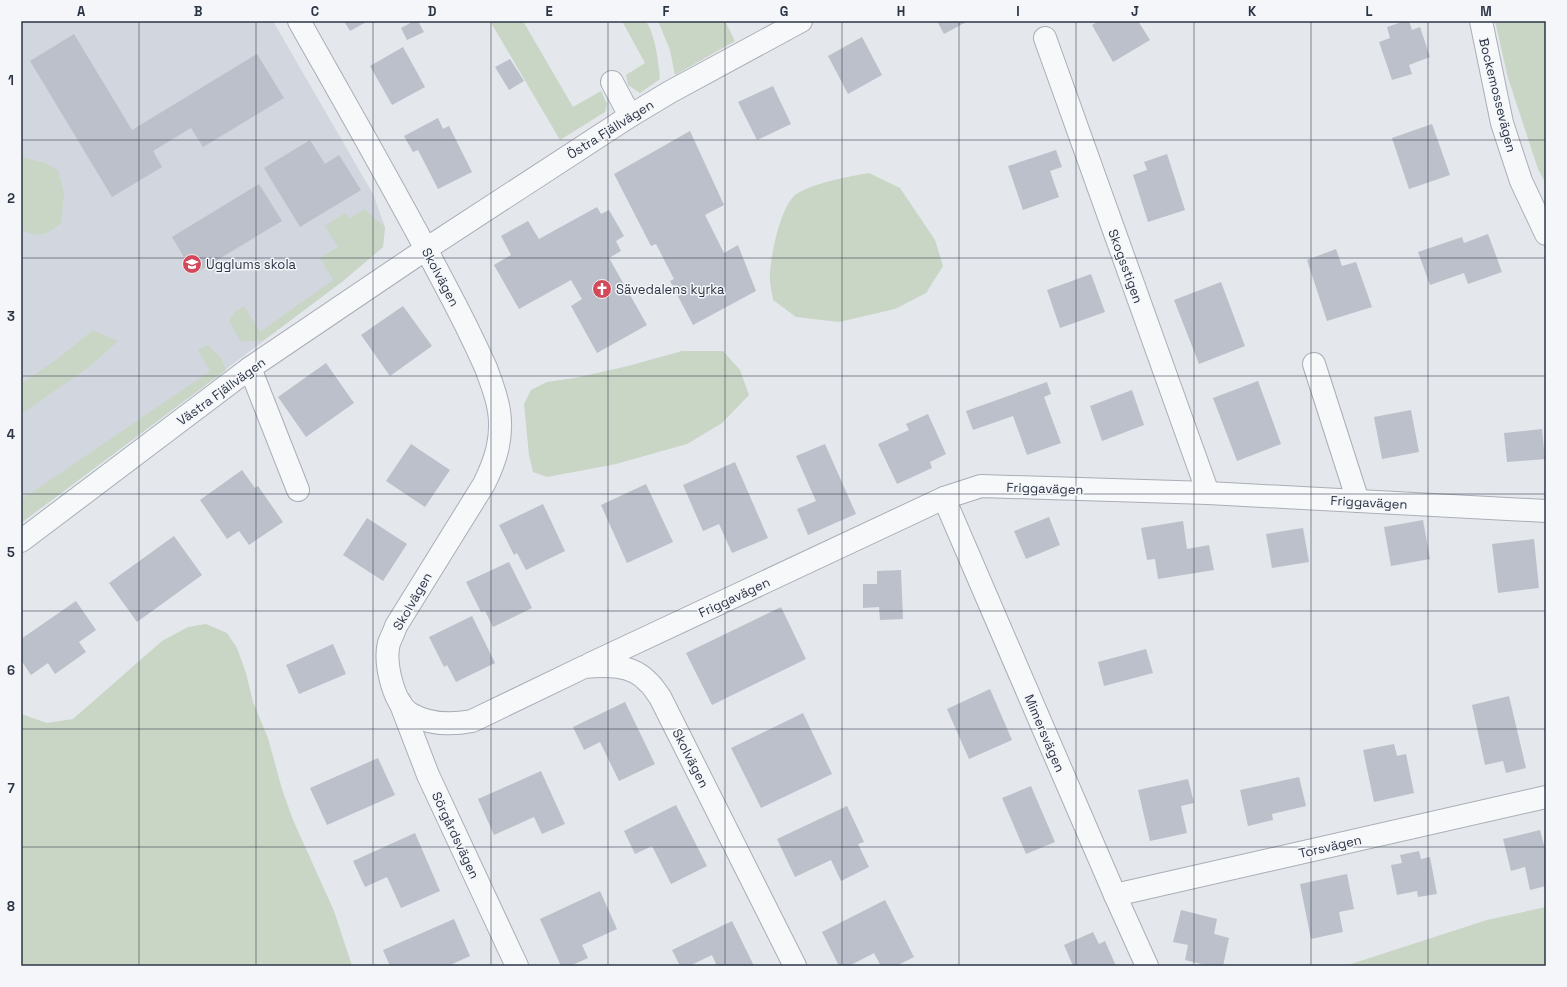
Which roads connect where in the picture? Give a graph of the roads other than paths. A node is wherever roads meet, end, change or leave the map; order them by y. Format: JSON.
{"nodes":[{"id":1,"x":299,"y":21,"type":"edge"},
{"id":2,"x":801,"y":21,"type":"edge"},
{"id":3,"x":1481,"y":21,"type":"edge"},
{"id":4,"x":1044,"y":38,"type":"dead end"},
{"id":5,"x":612,"y":82,"type":"dead end"},
{"id":6,"x":630,"y":116,"type":"junction"},
{"id":7,"x":1546,"y":234,"type":"edge"},
{"id":8,"x":426,"y":248,"type":"junction"},
{"id":9,"x":1314,"y":364,"type":"dead end"},
{"id":10,"x":250,"y":368,"type":"junction"},
{"id":11,"x":298,"y":490,"type":"dead end"},
{"id":12,"x":1208,"y":493,"type":"junction"},
{"id":13,"x":944,"y":498,"type":"junction"},
{"id":14,"x":1358,"y":501,"type":"junction"},
{"id":15,"x":1546,"y":511,"type":"edge"},
{"id":16,"x":21,"y":541,"type":"edge"},
{"id":17,"x":584,"y":668,"type":"junction"},
{"id":18,"x":399,"y":701,"type":"junction"},
{"id":19,"x":1546,"y":798,"type":"edge"},
{"id":20,"x":1115,"y":895,"type":"junction"},
{"id":21,"x":517,"y":966,"type":"edge"},
{"id":22,"x":795,"y":966,"type":"edge"},
{"id":23,"x":1147,"y":966,"type":"edge"}],
"edges":[{"from":1,"to":8,"type":"street","name":"Skolvägen"},
{"from":2,"to":6,"type":"street","name":"Östra Fjällvägen"},
{"from":3,"to":7,"type":"street","name":"Bockemossevägen"},
{"from":4,"to":12,"type":"street","name":"Skogsstigen"},
{"from":5,"to":6,"type":"street"},
{"from":6,"to":8,"type":"street","name":"Östra Fjällvägen"},
{"from":8,"to":10,"type":"street","name":"Västra Fjällvägen"},
{"from":8,"to":18,"type":"street","name":"Skolvägen"},
{"from":9,"to":14,"type":"street"},
{"from":10,"to":11,"type":"street"},
{"from":10,"to":16,"type":"street","name":"Västra Fjällvägen"},
{"from":12,"to":13,"type":"street","name":"Friggavägen"},
{"from":12,"to":14,"type":"street","name":"Friggavägen"},
{"from":13,"to":17,"type":"street","name":"Friggavägen"},
{"from":13,"to":20,"type":"street","name":"Mimersvägen"},
{"from":14,"to":15,"type":"street","name":"Friggavägen"},
{"from":17,"to":18,"type":"street","name":"Skolvägen"},
{"from":17,"to":22,"type":"street","name":"Skolvägen"},
{"from":18,"to":21,"type":"street","name":"Sörgårdsvägen"},
{"from":19,"to":20,"type":"street","name":"Torsvägen"},
{"from":20,"to":23,"type":"street","name":"Mimersvägen"}]}
